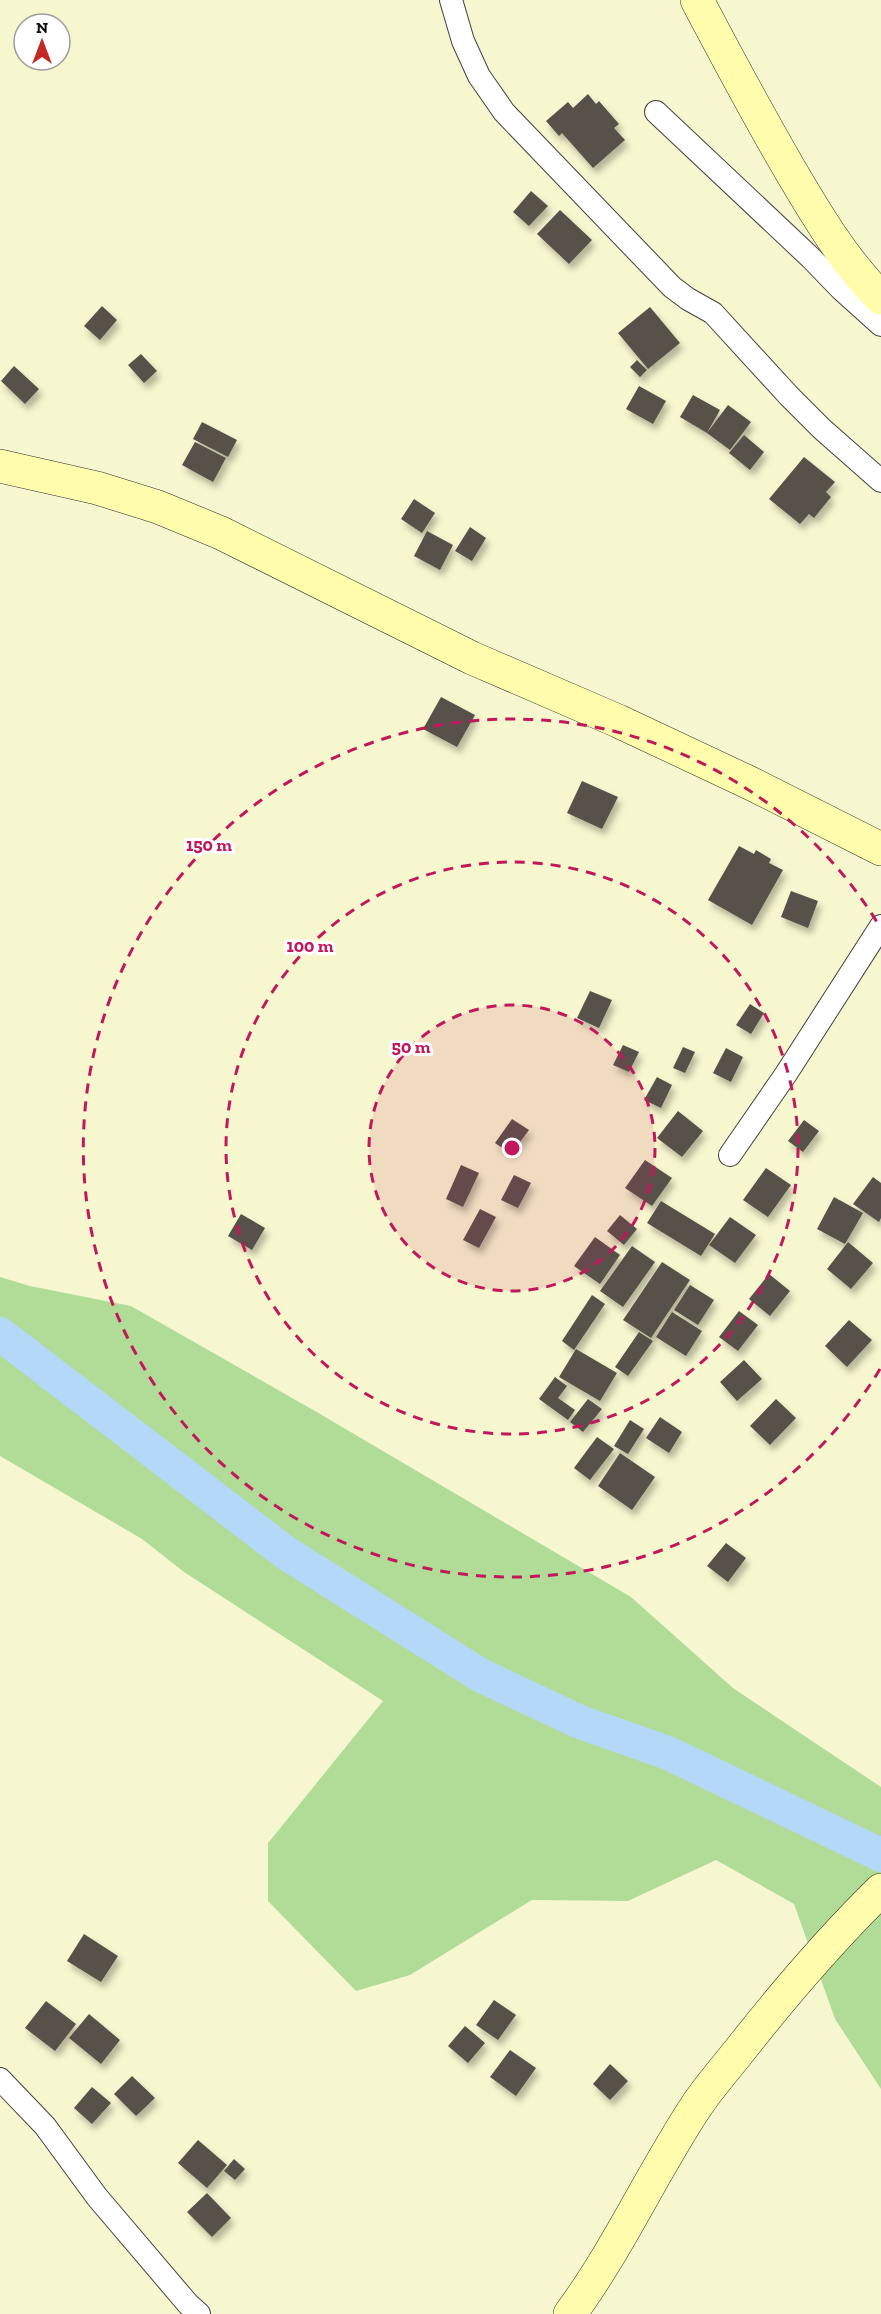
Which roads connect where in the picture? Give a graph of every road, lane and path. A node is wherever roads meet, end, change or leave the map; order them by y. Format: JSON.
{"nodes":[{"id":1,"x":451,"y":0,"type":"edge"},
{"id":2,"x":697,"y":0,"type":"edge"},
{"id":3,"x":656,"y":111,"type":"dead end"},
{"id":4,"x":881,"y":298,"type":"edge"},
{"id":5,"x":881,"y":325,"type":"edge"},
{"id":6,"x":0,"y":466,"type":"edge"},
{"id":7,"x":881,"y":481,"type":"edge"},
{"id":8,"x":881,"y":849,"type":"edge"},
{"id":9,"x":881,"y":926,"type":"edge"},
{"id":10,"x":730,"y":1155,"type":"dead end"},
{"id":11,"x":881,"y":1890,"type":"edge"},
{"id":12,"x":0,"y":2079,"type":"edge"},
{"id":13,"x":199,"y":2314,"type":"edge"},
{"id":14,"x":570,"y":2314,"type":"edge"}],
"edges":[{"from":1,"to":7,"type":"street"},
{"from":2,"to":4,"type":"street"},
{"from":3,"to":5,"type":"street"},
{"from":6,"to":8,"type":"street"},
{"from":9,"to":10,"type":"street"},
{"from":11,"to":14,"type":"street"},
{"from":12,"to":13,"type":"street"}]}
